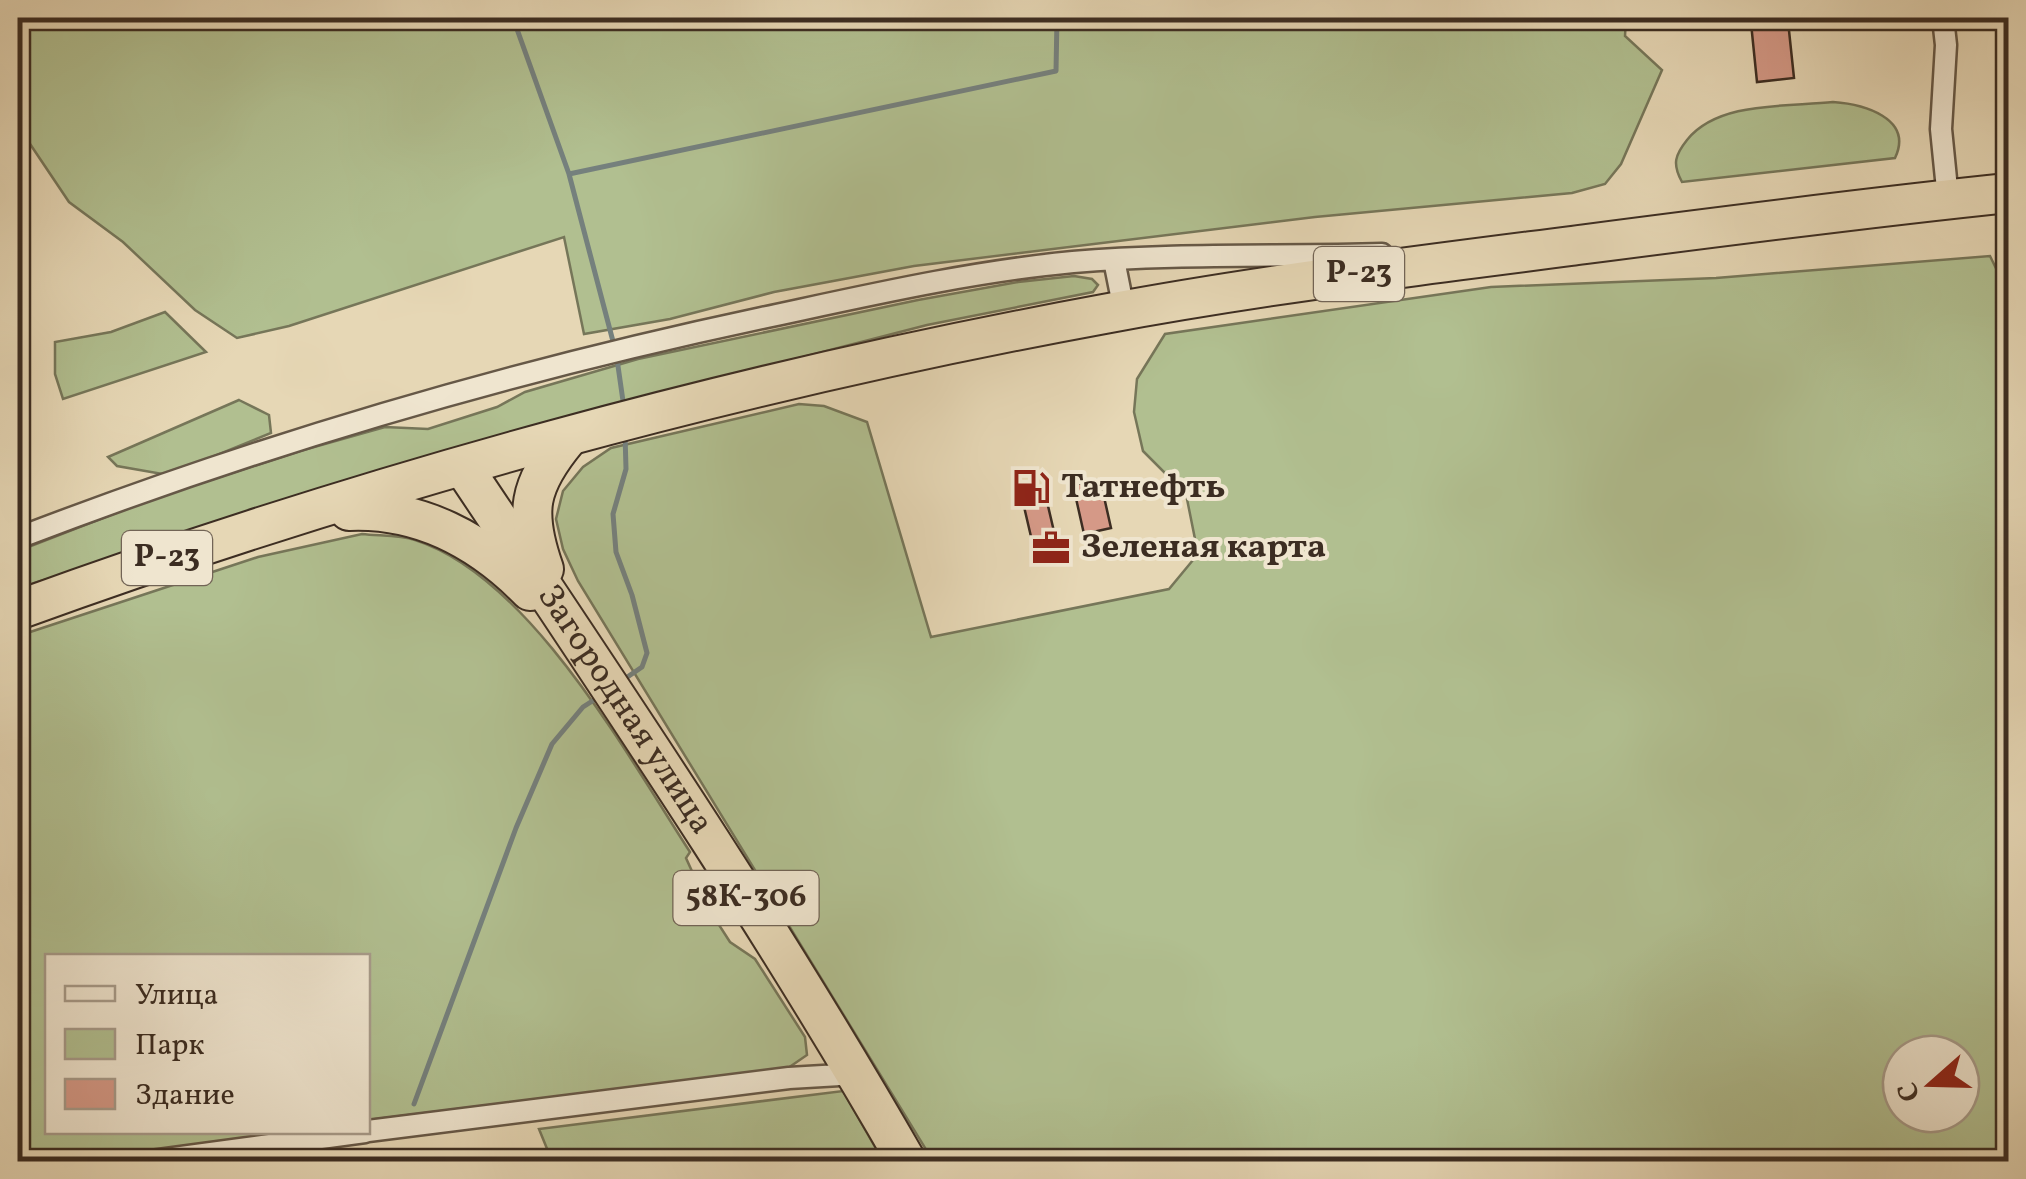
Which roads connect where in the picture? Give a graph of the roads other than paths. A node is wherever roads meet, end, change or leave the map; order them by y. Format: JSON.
{"nodes":[{"id":1,"x":1943,"y":18,"type":"edge"},
{"id":2,"x":2008,"y":193,"type":"edge"},
{"id":3,"x":1948,"y":199,"type":"junction"},
{"id":4,"x":1528,"y":251,"type":"junction"},
{"id":5,"x":1114,"y":260,"type":"junction"},
{"id":6,"x":1124,"y":310,"type":"junction"},
{"id":7,"x":567,"y":439,"type":"junction"},
{"id":8,"x":463,"y":467,"type":"junction"},
{"id":9,"x":297,"y":517,"type":"junction"},
{"id":10,"x":18,"y":538,"type":"edge"},
{"id":11,"x":18,"y":610,"type":"edge"},
{"id":12,"x":578,"y":638,"type":"junction"},
{"id":13,"x":857,"y":1074,"type":"junction"},
{"id":14,"x":370,"y":1130,"type":"edge"},
{"id":15,"x":345,"y":1134,"type":"edge"},
{"id":16,"x":144,"y":1162,"type":"edge"},
{"id":17,"x":908,"y":1162,"type":"edge"}],
"edges":[{"from":1,"to":3,"type":"street"},
{"from":2,"to":3,"type":"highway","number":"Р-23"},
{"from":3,"to":4,"type":"highway","number":"Р-23"},
{"from":4,"to":5,"type":"street"},
{"from":4,"to":6,"type":"highway","number":"Р-23"},
{"from":5,"to":6,"type":"street"},
{"from":5,"to":10,"type":"street"},
{"from":6,"to":7,"type":"highway","number":"Р-23"},
{"from":7,"to":8,"type":"highway","number":"Р-23"},
{"from":7,"to":12,"type":"highway"},
{"from":8,"to":9,"type":"highway","number":"Р-23"},
{"from":8,"to":12,"type":"highway","name":"Загородная улица","number":"58К-306"},
{"from":9,"to":11,"type":"highway","number":"Р-23"},
{"from":9,"to":12,"type":"highway"},
{"from":12,"to":13,"type":"highway","name":"Загородная улица","number":"58К-306"},
{"from":13,"to":14,"type":"street"},
{"from":13,"to":17,"type":"highway","name":"Загородная улица","number":"58К-306"},
{"from":15,"to":16,"type":"street"}]}
